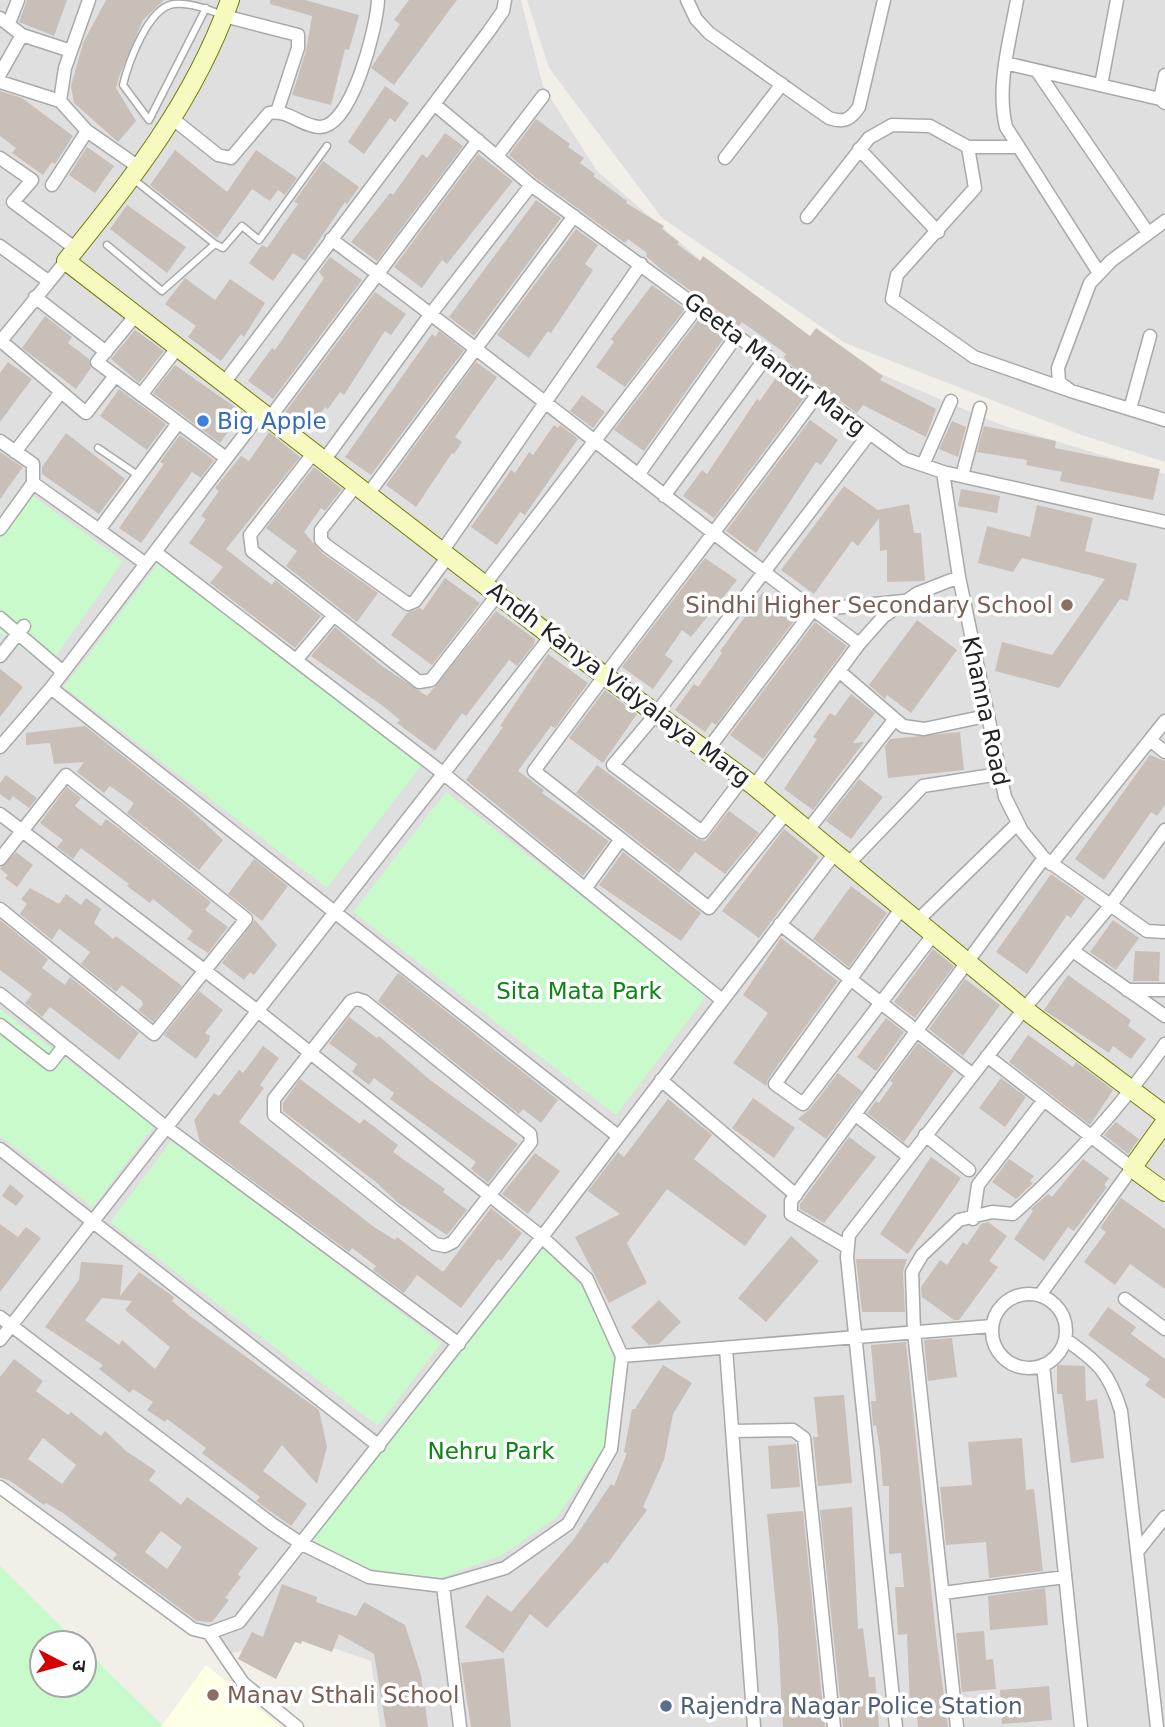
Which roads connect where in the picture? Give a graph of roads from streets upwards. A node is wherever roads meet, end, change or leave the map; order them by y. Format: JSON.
{"nodes":[{"id":1,"x":18,"y":0,"type":"edge"},
{"id":2,"x":89,"y":0,"type":"edge"},
{"id":3,"x":378,"y":0,"type":"edge"},
{"id":4,"x":505,"y":0,"type":"edge"},
{"id":5,"x":687,"y":0,"type":"edge"},
{"id":6,"x":884,"y":0,"type":"edge"},
{"id":7,"x":1017,"y":0,"type":"edge"},
{"id":8,"x":1117,"y":0,"type":"edge"},
{"id":9,"x":227,"y":8,"type":"edge"},
{"id":10,"x":4,"y":20,"type":"edge"},
{"id":11,"x":22,"y":35,"type":"junction"},
{"id":12,"x":71,"y":51,"type":"junction"},
{"id":13,"x":1005,"y":63,"type":"junction"},
{"id":14,"x":1037,"y":71,"type":"junction"},
{"id":15,"x":0,"y":74,"type":"edge"},
{"id":16,"x":1165,"y":75,"type":"edge"},
{"id":17,"x":0,"y":82,"type":"edge"},
{"id":18,"x":782,"y":84,"type":"junction"},
{"id":19,"x":1101,"y":85,"type":"junction"},
{"id":20,"x":543,"y":96,"type":"dead end"},
{"id":21,"x":1162,"y":101,"type":"edge"},
{"id":22,"x":60,"y":102,"type":"junction"},
{"id":23,"x":434,"y":104,"type":"junction"},
{"id":24,"x":277,"y":111,"type":"junction"},
{"id":25,"x":173,"y":120,"type":"junction"},
{"id":26,"x":88,"y":131,"type":"junction"},
{"id":27,"x":478,"y":141,"type":"junction"},
{"id":28,"x":968,"y":147,"type":"junction"},
{"id":29,"x":1016,"y":147,"type":"junction"},
{"id":30,"x":859,"y":149,"type":"junction"},
{"id":31,"x":497,"y":156,"type":"junction"},
{"id":32,"x":0,"y":158,"type":"edge"},
{"id":33,"x":725,"y":158,"type":"dead end"},
{"id":34,"x":136,"y":173,"type":"junction"},
{"id":35,"x":52,"y":185,"type":"dead end"},
{"id":36,"x":531,"y":185,"type":"junction"},
{"id":37,"x":574,"y":216,"type":"junction"},
{"id":38,"x":807,"y":217,"type":"dead end"},
{"id":39,"x":1165,"y":220,"type":"edge"},
{"id":40,"x":938,"y":232,"type":"junction"},
{"id":41,"x":1148,"y":233,"type":"junction"},
{"id":42,"x":331,"y":239,"type":"junction"},
{"id":43,"x":0,"y":246,"type":"edge"},
{"id":44,"x":71,"y":255,"type":"junction"},
{"id":45,"x":641,"y":264,"type":"junction"},
{"id":46,"x":1099,"y":273,"type":"junction"},
{"id":47,"x":378,"y":274,"type":"junction"},
{"id":48,"x":48,"y":281,"type":"junction"},
{"id":49,"x":36,"y":297,"type":"junction"},
{"id":50,"x":698,"y":306,"type":"junction"},
{"id":51,"x":136,"y":315,"type":"junction"},
{"id":52,"x":430,"y":315,"type":"junction"},
{"id":53,"x":737,"y":335,"type":"junction"},
{"id":54,"x":1150,"y":337,"type":"dead end"},
{"id":55,"x":0,"y":341,"type":"edge"},
{"id":56,"x":178,"y":347,"type":"junction"},
{"id":57,"x":477,"y":349,"type":"junction"},
{"id":58,"x":106,"y":352,"type":"junction"},
{"id":59,"x":767,"y":356,"type":"junction"},
{"id":60,"x":115,"y":376,"type":"junction"},
{"id":61,"x":224,"y":383,"type":"junction"},
{"id":62,"x":61,"y":391,"type":"junction"},
{"id":63,"x":1071,"y":391,"type":"junction"},
{"id":64,"x":141,"y":395,"type":"junction"},
{"id":65,"x":817,"y":395,"type":"junction"},
{"id":66,"x":545,"y":401,"type":"junction"},
{"id":67,"x":951,"y":401,"type":"dead end"},
{"id":68,"x":980,"y":408,"type":"dead end"},
{"id":69,"x":1130,"y":409,"type":"junction"},
{"id":70,"x":265,"y":416,"type":"junction"},
{"id":71,"x":1165,"y":420,"type":"edge"},
{"id":72,"x":178,"y":423,"type":"junction"},
{"id":73,"x":869,"y":434,"type":"junction"},
{"id":74,"x":0,"y":441,"type":"edge"},
{"id":75,"x":596,"y":441,"type":"junction"},
{"id":76,"x":15,"y":452,"type":"junction"},
{"id":77,"x":320,"y":455,"type":"junction"},
{"id":78,"x":226,"y":458,"type":"junction"},
{"id":79,"x":923,"y":465,"type":"junction"},
{"id":80,"x":943,"y":472,"type":"junction"},
{"id":81,"x":638,"y":475,"type":"junction"},
{"id":82,"x":962,"y":476,"type":"junction"},
{"id":83,"x":33,"y":483,"type":"junction"},
{"id":84,"x":363,"y":489,"type":"junction"},
{"id":85,"x":664,"y":496,"type":"junction"},
{"id":86,"x":1165,"y":522,"type":"edge"},
{"id":87,"x":0,"y":529,"type":"edge"},
{"id":88,"x":99,"y":530,"type":"junction"},
{"id":89,"x":715,"y":535,"type":"junction"},
{"id":90,"x":155,"y":552,"type":"junction"},
{"id":91,"x":446,"y":552,"type":"junction"},
{"id":92,"x":146,"y":564,"type":"junction"},
{"id":93,"x":764,"y":573,"type":"junction"},
{"id":94,"x":959,"y":577,"type":"junction"},
{"id":95,"x":492,"y":589,"type":"junction"},
{"id":96,"x":906,"y":600,"type":"junction"},
{"id":97,"x":813,"y":610,"type":"junction"},
{"id":98,"x":334,"y":615,"type":"junction"},
{"id":99,"x":0,"y":618,"type":"edge"},
{"id":100,"x":21,"y":630,"type":"junction"},
{"id":101,"x":551,"y":636,"type":"junction"},
{"id":102,"x":859,"y":644,"type":"junction"},
{"id":103,"x":0,"y":656,"type":"edge"},
{"id":104,"x":297,"y":659,"type":"junction"},
{"id":105,"x":839,"y":671,"type":"junction"},
{"id":106,"x":63,"y":672,"type":"junction"},
{"id":107,"x":603,"y":676,"type":"junction"},
{"id":108,"x":51,"y":688,"type":"junction"},
{"id":109,"x":655,"y":715,"type":"junction"},
{"id":110,"x":986,"y":716,"type":"junction"},
{"id":111,"x":895,"y":719,"type":"junction"},
{"id":112,"x":1165,"y":721,"type":"edge"},
{"id":113,"x":1150,"y":740,"type":"junction"},
{"id":114,"x":0,"y":747,"type":"edge"},
{"id":115,"x":706,"y":752,"type":"junction"},
{"id":116,"x":1165,"y":752,"type":"edge"},
{"id":117,"x":444,"y":774,"type":"junction"},
{"id":118,"x":999,"y":774,"type":"junction"},
{"id":119,"x":748,"y":782,"type":"junction"},
{"id":120,"x":709,"y":800,"type":"dead end"},
{"id":121,"x":720,"y":808,"type":"junction"},
{"id":122,"x":786,"y":813,"type":"junction"},
{"id":123,"x":0,"y":814,"type":"edge"},
{"id":124,"x":1018,"y":823,"type":"junction"},
{"id":125,"x":808,"y":830,"type":"junction"},
{"id":126,"x":1165,"y":830,"type":"edge"},
{"id":127,"x":22,"y":831,"type":"junction"},
{"id":128,"x":621,"y":839,"type":"junction"},
{"id":129,"x":841,"y":858,"type":"junction"},
{"id":130,"x":0,"y":859,"type":"edge"},
{"id":131,"x":1048,"y":861,"type":"junction"},
{"id":132,"x":585,"y":889,"type":"junction"},
{"id":133,"x":1110,"y":907,"type":"junction"},
{"id":134,"x":0,"y":909,"type":"edge"},
{"id":135,"x":901,"y":909,"type":"junction"},
{"id":136,"x":336,"y":913,"type":"junction"},
{"id":137,"x":917,"y":921,"type":"junction"},
{"id":138,"x":780,"y":924,"type":"junction"},
{"id":139,"x":1165,"y":932,"type":"edge"},
{"id":140,"x":933,"y":935,"type":"junction"},
{"id":141,"x":1073,"y":951,"type":"junction"},
{"id":142,"x":969,"y":964,"type":"junction"},
{"id":143,"x":204,"y":970,"type":"junction"},
{"id":144,"x":850,"y":980,"type":"junction"},
{"id":145,"x":1128,"y":990,"type":"junction"},
{"id":146,"x":1165,"y":990,"type":"edge"},
{"id":147,"x":0,"y":994,"type":"edge"},
{"id":148,"x":722,"y":1000,"type":"junction"},
{"id":149,"x":881,"y":1004,"type":"junction"},
{"id":150,"x":1024,"y":1009,"type":"junction"},
{"id":151,"x":20,"y":1010,"type":"junction"},
{"id":152,"x":259,"y":1012,"type":"junction"},
{"id":153,"x":1165,"y":1016,"type":"edge"},
{"id":154,"x":3,"y":1027,"type":"edge"},
{"id":155,"x":918,"y":1033,"type":"junction"},
{"id":156,"x":1165,"y":1044,"type":"edge"},
{"id":157,"x":64,"y":1046,"type":"junction"},
{"id":158,"x":309,"y":1054,"type":"junction"},
{"id":159,"x":987,"y":1056,"type":"junction"},
{"id":160,"x":972,"y":1074,"type":"junction"},
{"id":161,"x":661,"y":1080,"type":"junction"},
{"id":162,"x":1132,"y":1090,"type":"junction"},
{"id":163,"x":1044,"y":1100,"type":"junction"},
{"id":164,"x":856,"y":1115,"type":"junction"},
{"id":165,"x":1165,"y":1115,"type":"edge"},
{"id":166,"x":1165,"y":1122,"type":"edge"},
{"id":167,"x":167,"y":1128,"type":"junction"},
{"id":168,"x":925,"y":1135,"type":"junction"},
{"id":169,"x":618,"y":1136,"type":"junction"},
{"id":170,"x":1091,"y":1137,"type":"junction"},
{"id":171,"x":0,"y":1149,"type":"edge"},
{"id":172,"x":908,"y":1156,"type":"junction"},
{"id":173,"x":1132,"y":1168,"type":"junction"},
{"id":174,"x":969,"y":1170,"type":"dead end"},
{"id":175,"x":1165,"y":1192,"type":"edge"},
{"id":176,"x":488,"y":1195,"type":"junction"},
{"id":177,"x":796,"y":1195,"type":"junction"},
{"id":178,"x":973,"y":1219,"type":"junction"},
{"id":179,"x":93,"y":1222,"type":"junction"},
{"id":180,"x":542,"y":1237,"type":"junction"},
{"id":181,"x":847,"y":1247,"type":"junction"},
{"id":182,"x":1040,"y":1295,"type":"junction"},
{"id":183,"x":1125,"y":1299,"type":"dead end"},
{"id":184,"x":0,"y":1317,"type":"edge"},
{"id":185,"x":12,"y":1325,"type":"junction"},
{"id":186,"x":992,"y":1326,"type":"junction"},
{"id":187,"x":1165,"y":1329,"type":"edge"},
{"id":188,"x":914,"y":1332,"type":"junction"},
{"id":189,"x":855,"y":1336,"type":"junction"},
{"id":190,"x":1065,"y":1339,"type":"junction"},
{"id":191,"x":0,"y":1340,"type":"edge"},
{"id":192,"x":458,"y":1343,"type":"junction"},
{"id":193,"x":726,"y":1348,"type":"junction"},
{"id":194,"x":622,"y":1356,"type":"junction"},
{"id":195,"x":1043,"y":1365,"type":"junction"},
{"id":196,"x":732,"y":1432,"type":"junction"},
{"id":197,"x":379,"y":1446,"type":"junction"},
{"id":198,"x":0,"y":1487,"type":"edge"},
{"id":199,"x":1165,"y":1517,"type":"edge"},
{"id":200,"x":302,"y":1544,"type":"junction"},
{"id":201,"x":1137,"y":1552,"type":"junction"},
{"id":202,"x":1065,"y":1577,"type":"junction"},
{"id":203,"x":443,"y":1586,"type":"junction"},
{"id":204,"x":943,"y":1593,"type":"junction"},
{"id":205,"x":209,"y":1633,"type":"junction"},
{"id":206,"x":297,"y":1727,"type":"edge"},
{"id":207,"x":460,"y":1727,"type":"edge"},
{"id":208,"x":754,"y":1727,"type":"edge"},
{"id":209,"x":834,"y":1727,"type":"edge"},
{"id":210,"x":896,"y":1727,"type":"edge"},
{"id":211,"x":957,"y":1727,"type":"edge"},
{"id":212,"x":1080,"y":1727,"type":"edge"},
{"id":213,"x":1157,"y":1727,"type":"edge"}],
"edges":[{"from":1,"to":10,"type":"street"},
{"from":2,"to":12,"type":"street"},
{"from":3,"to":24,"type":"street"},
{"from":4,"to":23,"type":"street"},
{"from":5,"to":18,"type":"street"},
{"from":6,"to":18,"type":"street"},
{"from":7,"to":13,"type":"street"},
{"from":8,"to":19,"type":"street"},
{"from":9,"to":24,"type":"street"},
{"from":9,"to":25,"type":"street"},
{"from":10,"to":11,"type":"street"},
{"from":11,"to":12,"type":"street"},
{"from":11,"to":15,"type":"street"},
{"from":12,"to":22,"type":"street"},
{"from":13,"to":14,"type":"street"},
{"from":13,"to":29,"type":"street"},
{"from":14,"to":19,"type":"street"},
{"from":14,"to":41,"type":"street"},
{"from":16,"to":21,"type":"street"},
{"from":17,"to":22,"type":"street"},
{"from":18,"to":33,"type":"street"},
{"from":19,"to":21,"type":"street"},
{"from":20,"to":31,"type":"street"},
{"from":22,"to":26,"type":"street"},
{"from":23,"to":27,"type":"street","name":"Geeta Mandir Marg"},
{"from":23,"to":42,"type":"street"},
{"from":24,"to":25,"type":"street"},
{"from":25,"to":34,"type":"street"},
{"from":26,"to":34,"type":"street"},
{"from":26,"to":35,"type":"street"},
{"from":27,"to":31,"type":"street","name":"Geeta Mandir Marg"},
{"from":27,"to":47,"type":"street"},
{"from":28,"to":29,"type":"street"},
{"from":28,"to":30,"type":"street"},
{"from":28,"to":40,"type":"street"},
{"from":29,"to":46,"type":"street"},
{"from":30,"to":38,"type":"street"},
{"from":30,"to":40,"type":"street"},
{"from":31,"to":36,"type":"street","name":"Geeta Mandir Marg"},
{"from":32,"to":44,"type":"street"},
{"from":34,"to":44,"type":"street"},
{"from":36,"to":37,"type":"street","name":"Geeta Mandir Marg"},
{"from":36,"to":52,"type":"street"},
{"from":37,"to":45,"type":"street","name":"Geeta Mandir Marg"},
{"from":37,"to":57,"type":"street"},
{"from":39,"to":41,"type":"street"},
{"from":40,"to":63,"type":"street"},
{"from":41,"to":46,"type":"street"},
{"from":42,"to":47,"type":"street"},
{"from":42,"to":61,"type":"street"},
{"from":43,"to":48,"type":"street"},
{"from":44,"to":48,"type":"street"},
{"from":44,"to":51,"type":"street","name":"Andh Kanya Vidyalaya Marg"},
{"from":45,"to":50,"type":"street","name":"Geeta Mandir Marg"},
{"from":45,"to":66,"type":"street"},
{"from":46,"to":63,"type":"street"},
{"from":47,"to":52,"type":"street"},
{"from":47,"to":70,"type":"street"},
{"from":48,"to":49,"type":"street"},
{"from":49,"to":55,"type":"street"},
{"from":49,"to":58,"type":"street"},
{"from":50,"to":53,"type":"street","name":"Geeta Mandir Marg"},
{"from":50,"to":75,"type":"street"},
{"from":51,"to":56,"type":"street","name":"Andh Kanya Vidyalaya Marg"},
{"from":51,"to":58,"type":"street"},
{"from":52,"to":57,"type":"street"},
{"from":52,"to":77,"type":"street"},
{"from":53,"to":59,"type":"street","name":"Geeta Mandir Marg"},
{"from":53,"to":81,"type":"street"},
{"from":54,"to":69,"type":"street"},
{"from":55,"to":62,"type":"street"},
{"from":56,"to":61,"type":"street","name":"Andh Kanya Vidyalaya Marg"},
{"from":56,"to":64,"type":"street"},
{"from":57,"to":66,"type":"street"},
{"from":57,"to":84,"type":"street"},
{"from":58,"to":60,"type":"street"},
{"from":59,"to":65,"type":"street","name":"Geeta Mandir Marg"},
{"from":59,"to":85,"type":"street"},
{"from":60,"to":62,"type":"street"},
{"from":60,"to":64,"type":"street"},
{"from":61,"to":70,"type":"street","name":"Andh Kanya Vidyalaya Marg"},
{"from":62,"to":76,"type":"street"},
{"from":63,"to":69,"type":"street"},
{"from":64,"to":72,"type":"street"},
{"from":65,"to":73,"type":"street","name":"Geeta Mandir Marg"},
{"from":65,"to":89,"type":"street"},
{"from":66,"to":75,"type":"street"},
{"from":66,"to":91,"type":"street"},
{"from":67,"to":79,"type":"street"},
{"from":68,"to":82,"type":"street"},
{"from":69,"to":71,"type":"street"},
{"from":70,"to":77,"type":"street","name":"Andh Kanya Vidyalaya Marg"},
{"from":70,"to":78,"type":"street"},
{"from":72,"to":78,"type":"street"},
{"from":72,"to":88,"type":"street"},
{"from":73,"to":79,"type":"street","name":"Geeta Mandir Marg"},
{"from":73,"to":93,"type":"street"},
{"from":74,"to":76,"type":"street"},
{"from":75,"to":81,"type":"street"},
{"from":75,"to":95,"type":"street"},
{"from":76,"to":83,"type":"street"},
{"from":77,"to":84,"type":"street","name":"Andh Kanya Vidyalaya Marg"},
{"from":77,"to":98,"type":"street"},
{"from":78,"to":90,"type":"street"},
{"from":79,"to":80,"type":"street","name":"Geeta Mandir Marg"},
{"from":80,"to":82,"type":"street","name":"Geeta Mandir Marg"},
{"from":80,"to":94,"type":"street","name":"Khanna Road"},
{"from":81,"to":85,"type":"street"},
{"from":82,"to":86,"type":"street","name":"Geeta Mandir Marg"},
{"from":83,"to":87,"type":"street"},
{"from":83,"to":88,"type":"street"},
{"from":84,"to":91,"type":"street","name":"Andh Kanya Vidyalaya Marg"},
{"from":84,"to":91,"type":"street"},
{"from":85,"to":89,"type":"street"},
{"from":88,"to":92,"type":"street"},
{"from":89,"to":93,"type":"street"},
{"from":89,"to":107,"type":"street"},
{"from":90,"to":92,"type":"street"},
{"from":90,"to":104,"type":"street"},
{"from":91,"to":95,"type":"street","name":"Andh Kanya Vidyalaya Marg"},
{"from":92,"to":106,"type":"street"},
{"from":93,"to":97,"type":"street"},
{"from":93,"to":109,"type":"street"},
{"from":94,"to":96,"type":"street"},
{"from":94,"to":110,"type":"street","name":"Khanna Road"},
{"from":95,"to":98,"type":"street"},
{"from":95,"to":101,"type":"street","name":"Andh Kanya Vidyalaya Marg"},
{"from":96,"to":97,"type":"street"},
{"from":96,"to":102,"type":"street"},
{"from":97,"to":102,"type":"street"},
{"from":97,"to":115,"type":"street"},
{"from":98,"to":104,"type":"street"},
{"from":99,"to":100,"type":"street"},
{"from":100,"to":103,"type":"street"},
{"from":100,"to":106,"type":"street"},
{"from":101,"to":107,"type":"street","name":"Andh Kanya Vidyalaya Marg"},
{"from":101,"to":117,"type":"street"},
{"from":102,"to":105,"type":"street"},
{"from":104,"to":117,"type":"street"},
{"from":105,"to":111,"type":"street"},
{"from":105,"to":119,"type":"street"},
{"from":106,"to":108,"type":"street"},
{"from":107,"to":109,"type":"street","name":"Andh Kanya Vidyalaya Marg"},
{"from":107,"to":128,"type":"street"},
{"from":108,"to":114,"type":"street"},
{"from":108,"to":136,"type":"street"},
{"from":109,"to":115,"type":"street","name":"Andh Kanya Vidyalaya Marg"},
{"from":109,"to":121,"type":"street"},
{"from":110,"to":111,"type":"street"},
{"from":110,"to":118,"type":"street","name":"Khanna Road"},
{"from":111,"to":125,"type":"street"},
{"from":112,"to":113,"type":"street"},
{"from":113,"to":116,"type":"street"},
{"from":113,"to":131,"type":"street"},
{"from":115,"to":119,"type":"street","name":"Andh Kanya Vidyalaya Marg"},
{"from":117,"to":132,"type":"street"},
{"from":117,"to":136,"type":"street"},
{"from":118,"to":124,"type":"street","name":"Khanna Road"},
{"from":118,"to":129,"type":"street"},
{"from":119,"to":121,"type":"street"},
{"from":119,"to":122,"type":"street","name":"Andh Kanya Vidyalaya Marg"},
{"from":120,"to":121,"type":"street"},
{"from":122,"to":125,"type":"street","name":"Andh Kanya Vidyalaya Marg"},
{"from":122,"to":128,"type":"street"},
{"from":123,"to":127,"type":"street"},
{"from":124,"to":131,"type":"street","name":"Khanna Road"},
{"from":124,"to":137,"type":"street"},
{"from":125,"to":129,"type":"street","name":"Andh Kanya Vidyalaya Marg"},
{"from":126,"to":133,"type":"street"},
{"from":127,"to":130,"type":"street"},
{"from":127,"to":143,"type":"street"},
{"from":127,"to":143,"type":"street"},
{"from":128,"to":132,"type":"street"},
{"from":129,"to":135,"type":"street","name":"Andh Kanya Vidyalaya Marg"},
{"from":129,"to":138,"type":"street"},
{"from":131,"to":133,"type":"street","name":"Khanna Road"},
{"from":131,"to":142,"type":"street"},
{"from":132,"to":148,"type":"street"},
{"from":133,"to":139,"type":"street","name":"Khanna Road"},
{"from":133,"to":141,"type":"street"},
{"from":134,"to":143,"type":"street"},
{"from":135,"to":137,"type":"street","name":"Andh Kanya Vidyalaya Marg"},
{"from":135,"to":144,"type":"street"},
{"from":136,"to":152,"type":"street"},
{"from":136,"to":169,"type":"street"},
{"from":137,"to":140,"type":"street","name":"Andh Kanya Vidyalaya Marg"},
{"from":138,"to":144,"type":"street"},
{"from":138,"to":148,"type":"street"},
{"from":140,"to":142,"type":"street","name":"Andh Kanya Vidyalaya Marg"},
{"from":140,"to":149,"type":"street"},
{"from":141,"to":145,"type":"street"},
{"from":141,"to":150,"type":"street"},
{"from":142,"to":150,"type":"street","name":"Andh Kanya Vidyalaya Marg"},
{"from":142,"to":155,"type":"street"},
{"from":143,"to":152,"type":"street"},
{"from":144,"to":149,"type":"street"},
{"from":144,"to":149,"type":"street"},
{"from":145,"to":146,"type":"street"},
{"from":145,"to":153,"type":"street"},
{"from":147,"to":151,"type":"street"},
{"from":148,"to":161,"type":"street"},
{"from":149,"to":155,"type":"street"},
{"from":150,"to":159,"type":"street"},
{"from":150,"to":162,"type":"street","name":"Andh Kanya Vidyalaya Marg"},
{"from":151,"to":154,"type":"street"},
{"from":151,"to":157,"type":"street"},
{"from":152,"to":158,"type":"street"},
{"from":152,"to":167,"type":"street"},
{"from":154,"to":157,"type":"street"},
{"from":155,"to":160,"type":"street"},
{"from":155,"to":164,"type":"street"},
{"from":156,"to":162,"type":"street"},
{"from":157,"to":167,"type":"street"},
{"from":158,"to":176,"type":"street"},
{"from":158,"to":176,"type":"street"},
{"from":158,"to":176,"type":"street"},
{"from":159,"to":160,"type":"street"},
{"from":159,"to":163,"type":"street"},
{"from":160,"to":168,"type":"street"},
{"from":161,"to":169,"type":"street"},
{"from":161,"to":177,"type":"street"},
{"from":162,"to":165,"type":"street","name":"Andh Kanya Vidyalaya Marg"},
{"from":162,"to":170,"type":"street"},
{"from":163,"to":170,"type":"street"},
{"from":163,"to":178,"type":"street"},
{"from":164,"to":172,"type":"street"},
{"from":164,"to":177,"type":"street"},
{"from":166,"to":173,"type":"street"},
{"from":167,"to":179,"type":"street"},
{"from":167,"to":192,"type":"street"},
{"from":168,"to":172,"type":"street"},
{"from":168,"to":174,"type":"street"},
{"from":169,"to":180,"type":"street"},
{"from":170,"to":173,"type":"street"},
{"from":170,"to":178,"type":"street"},
{"from":171,"to":179,"type":"street"},
{"from":172,"to":181,"type":"street"},
{"from":173,"to":175,"type":"street"},
{"from":173,"to":182,"type":"street"},
{"from":176,"to":180,"type":"street"},
{"from":177,"to":181,"type":"street"},
{"from":178,"to":188,"type":"street"},
{"from":179,"to":185,"type":"street"},
{"from":179,"to":197,"type":"street"},
{"from":180,"to":192,"type":"street"},
{"from":180,"to":194,"type":"street"},
{"from":181,"to":189,"type":"street"},
{"from":182,"to":186,"type":"street"},
{"from":182,"to":190,"type":"street"},
{"from":183,"to":187,"type":"street"},
{"from":184,"to":185,"type":"street"},
{"from":185,"to":191,"type":"street"},
{"from":185,"to":200,"type":"street"},
{"from":186,"to":188,"type":"street"},
{"from":186,"to":195,"type":"street"},
{"from":188,"to":189,"type":"street"},
{"from":188,"to":204,"type":"street"},
{"from":189,"to":193,"type":"street"},
{"from":189,"to":210,"type":"street"},
{"from":190,"to":195,"type":"street"},
{"from":190,"to":201,"type":"street"},
{"from":192,"to":197,"type":"street"},
{"from":193,"to":194,"type":"street"},
{"from":193,"to":196,"type":"street"},
{"from":194,"to":203,"type":"street"},
{"from":195,"to":202,"type":"street"},
{"from":196,"to":208,"type":"street"},
{"from":196,"to":209,"type":"street"},
{"from":197,"to":200,"type":"street"},
{"from":198,"to":205,"type":"street"},
{"from":199,"to":201,"type":"street"},
{"from":200,"to":203,"type":"street"},
{"from":200,"to":205,"type":"street"},
{"from":201,"to":213,"type":"street"},
{"from":202,"to":204,"type":"street"},
{"from":202,"to":212,"type":"street"},
{"from":203,"to":207,"type":"street"},
{"from":204,"to":211,"type":"street"},
{"from":205,"to":206,"type":"street"}]}
